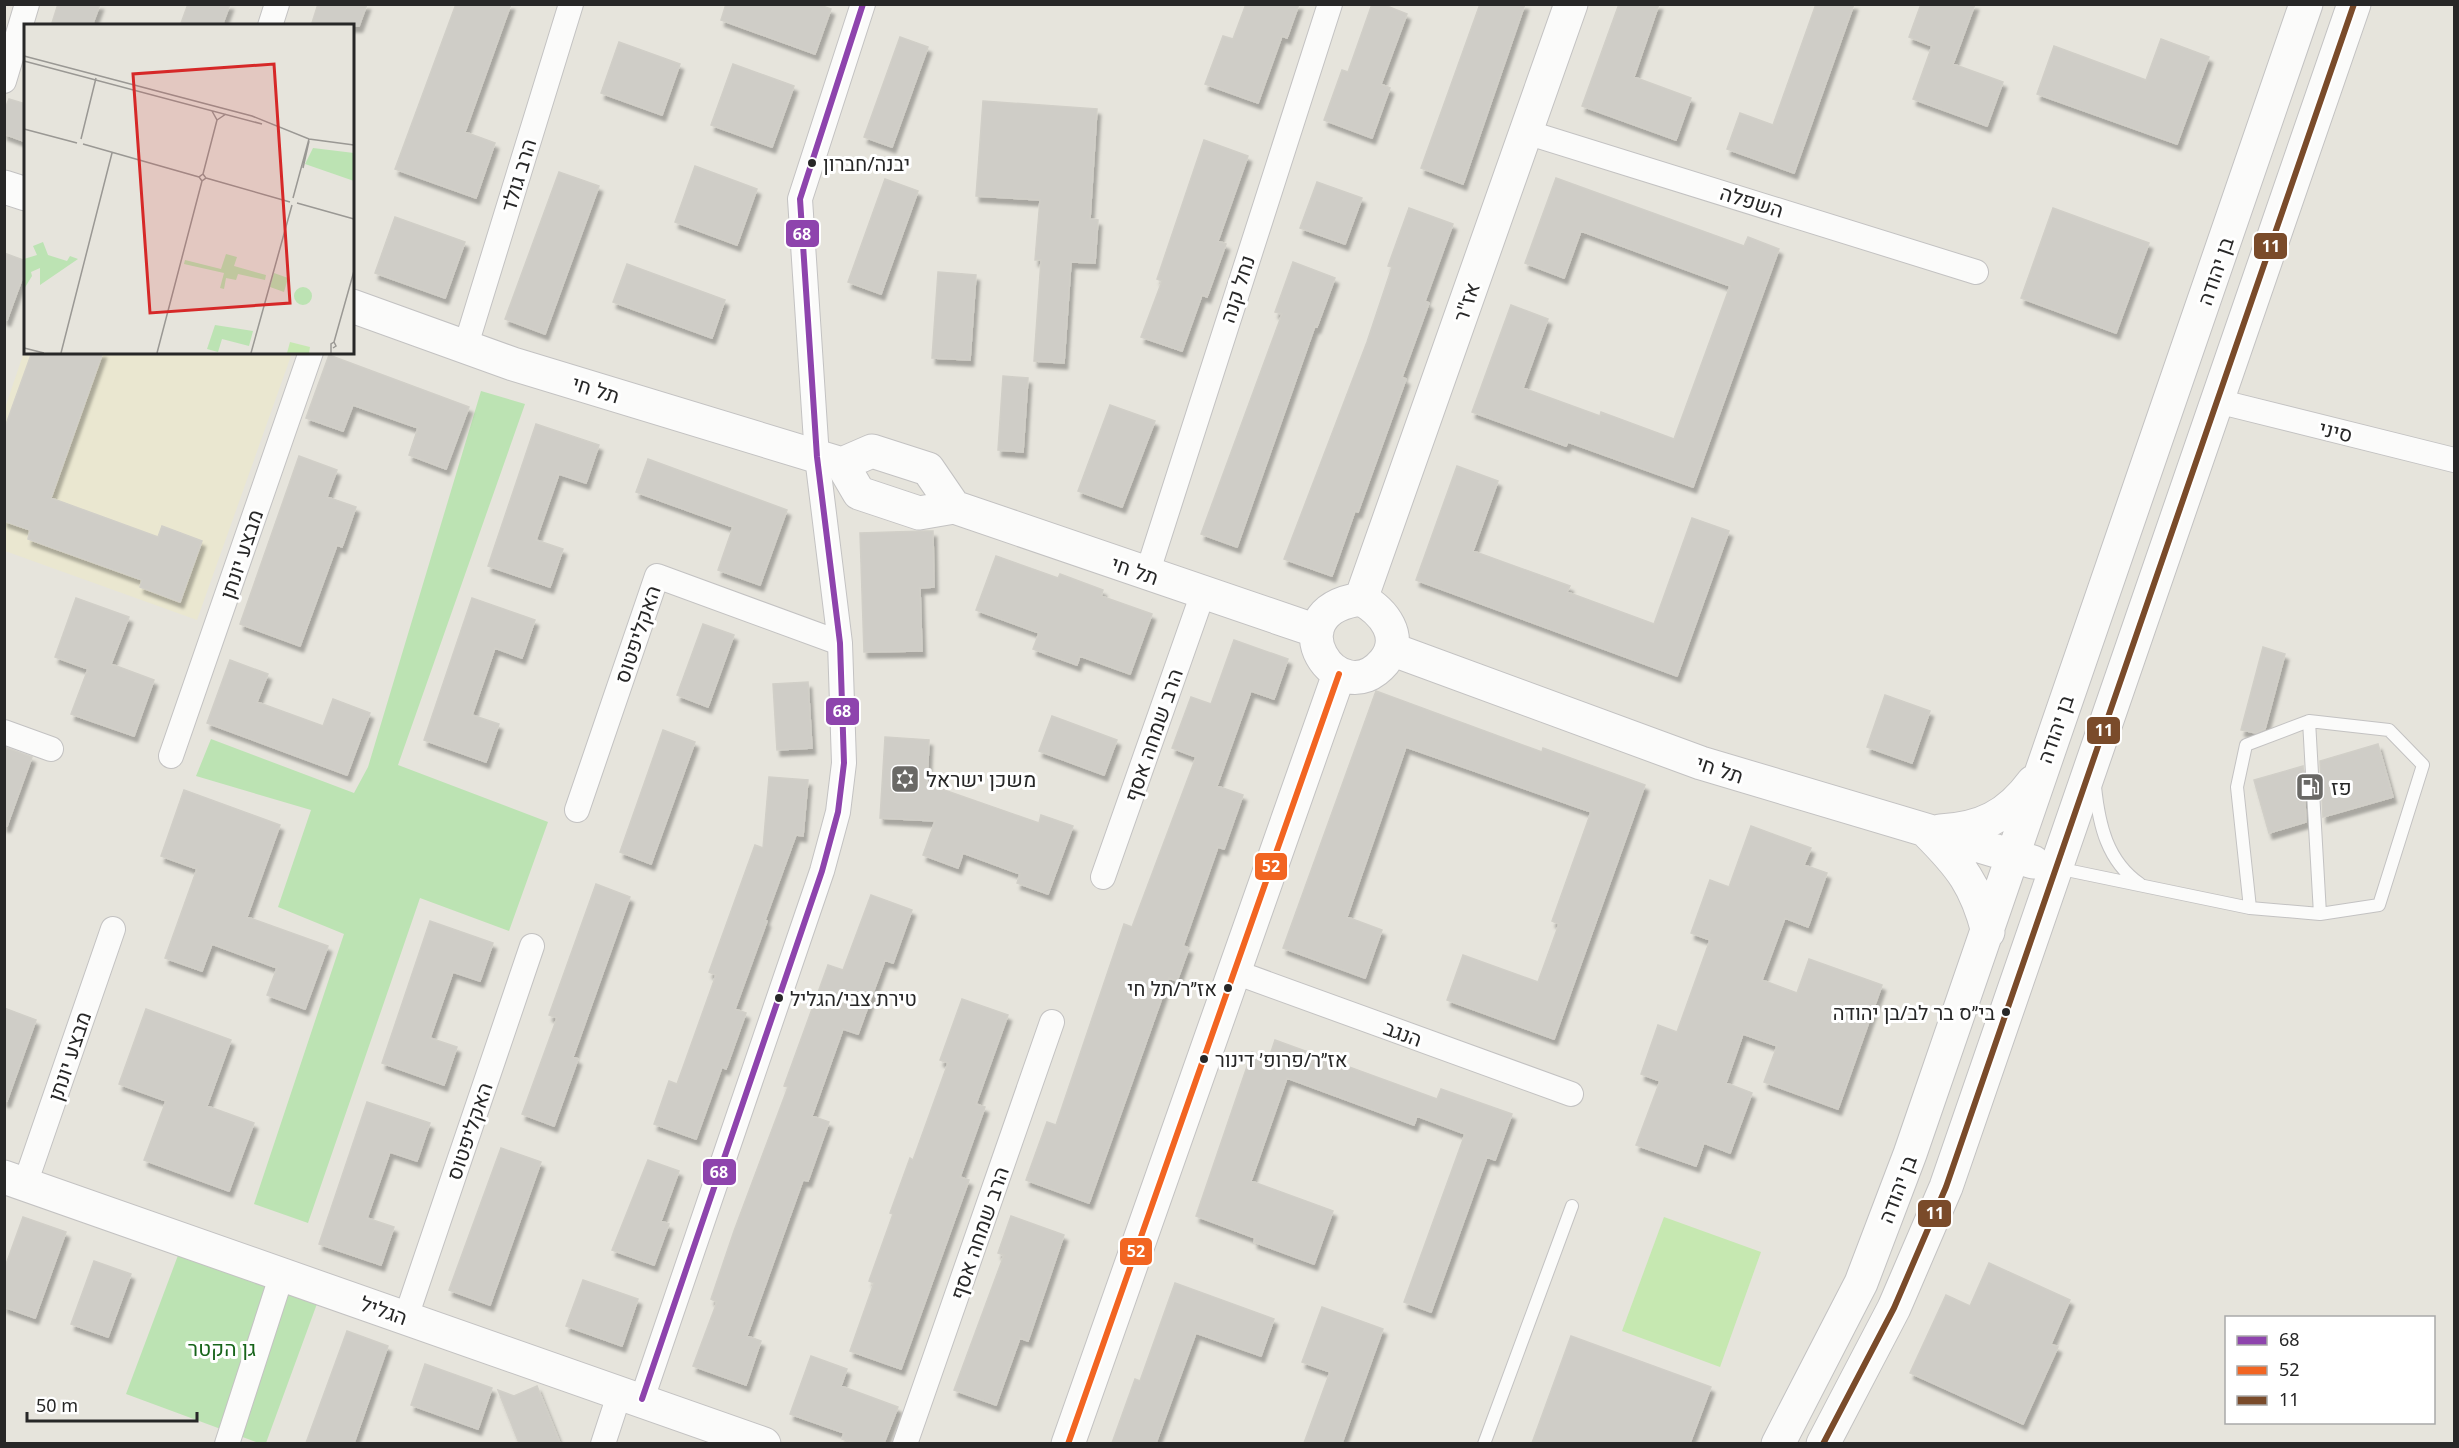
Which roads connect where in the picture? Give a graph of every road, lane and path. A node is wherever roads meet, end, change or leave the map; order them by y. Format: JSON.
{"nodes":[{"id":1,"x":27,"y":4,"type":"edge"},
{"id":2,"x":277,"y":4,"type":"edge"},
{"id":3,"x":571,"y":4,"type":"edge"},
{"id":4,"x":863,"y":4,"type":"edge"},
{"id":5,"x":1330,"y":4,"type":"edge"},
{"id":6,"x":1571,"y":4,"type":"edge"},
{"id":7,"x":2306,"y":4,"type":"edge"},
{"id":8,"x":2354,"y":4,"type":"edge"},
{"id":9,"x":271,"y":24,"type":"edge"},
{"id":10,"x":4,"y":81,"type":"edge"},
{"id":11,"x":1526,"y":132,"type":"junction"},
{"id":12,"x":4,"y":187,"type":"edge"},
{"id":13,"x":24,"y":193,"type":"edge"},
{"id":14,"x":1976,"y":272,"type":"dead end"},
{"id":15,"x":354,"y":307,"type":"edge"},
{"id":16,"x":466,"y":345,"type":"junction"},
{"id":17,"x":310,"y":354,"type":"edge"},
{"id":18,"x":2217,"y":401,"type":"junction"},
{"id":19,"x":2454,"y":460,"type":"edge"},
{"id":20,"x":829,"y":461,"type":"junction"},
{"id":21,"x":954,"y":507,"type":"junction"},
{"id":22,"x":1147,"y":574,"type":"junction"},
{"id":23,"x":1203,"y":593,"type":"junction"},
{"id":24,"x":1361,"y":599,"type":"junction"},
{"id":25,"x":1317,"y":631,"type":"junction"},
{"id":26,"x":840,"y":643,"type":"junction"},
{"id":27,"x":1391,"y":649,"type":"junction"},
{"id":28,"x":1339,"y":674,"type":"junction"},
{"id":29,"x":2309,"y":721,"type":"junction"},
{"id":30,"x":4,"y":732,"type":"edge"},
{"id":31,"x":2096,"y":745,"type":"junction"},
{"id":32,"x":51,"y":748,"type":"dead end"},
{"id":33,"x":171,"y":756,"type":"dead end"},
{"id":34,"x":2039,"y":774,"type":"junction"},
{"id":35,"x":577,"y":810,"type":"dead end"},
{"id":36,"x":1926,"y":831,"type":"junction"},
{"id":37,"x":2012,"y":856,"type":"junction"},
{"id":38,"x":2055,"y":867,"type":"junction"},
{"id":39,"x":1103,"y":878,"type":"dead end"},
{"id":40,"x":2144,"y":886,"type":"junction"},
{"id":41,"x":2250,"y":908,"type":"junction"},
{"id":42,"x":2320,"y":914,"type":"junction"},
{"id":43,"x":113,"y":929,"type":"dead end"},
{"id":44,"x":1988,"y":932,"type":"junction"},
{"id":45,"x":532,"y":946,"type":"dead end"},
{"id":46,"x":1235,"y":972,"type":"junction"},
{"id":47,"x":1052,"y":1022,"type":"dead end"},
{"id":48,"x":1571,"y":1094,"type":"dead end"},
{"id":49,"x":15,"y":1180,"type":"edge"},
{"id":50,"x":1572,"y":1206,"type":"dead end"},
{"id":51,"x":282,"y":1274,"type":"junction"},
{"id":52,"x":406,"y":1317,"type":"junction"},
{"id":53,"x":631,"y":1395,"type":"junction"},
{"id":54,"x":227,"y":1443,"type":"edge"},
{"id":55,"x":603,"y":1443,"type":"edge"},
{"id":56,"x":764,"y":1443,"type":"edge"},
{"id":57,"x":905,"y":1443,"type":"edge"},
{"id":58,"x":1068,"y":1443,"type":"edge"},
{"id":59,"x":1484,"y":1443,"type":"edge"},
{"id":60,"x":1778,"y":1443,"type":"edge"},
{"id":61,"x":1823,"y":1443,"type":"edge"}],
"edges":[{"from":1,"to":10,"type":"street"},
{"from":2,"to":9,"type":"street"},
{"from":3,"to":16,"type":"street","name":"הרב גולד"},
{"from":4,"to":20,"type":"street"},
{"from":5,"to":22,"type":"street","name":"נחל קנה"},
{"from":6,"to":11,"type":"street","name":"אז\"ר"},
{"from":7,"to":34,"type":"street","name":"בן יהודה"},
{"from":8,"to":18,"type":"street","name":"בן יהודה"},
{"from":11,"to":14,"type":"street","name":"השפלה"},
{"from":11,"to":24,"type":"street","name":"אז\"ר"},
{"from":12,"to":13,"type":"street"},
{"from":15,"to":16,"type":"street","name":"תל חי"},
{"from":16,"to":20,"type":"street","name":"תל חי"},
{"from":17,"to":33,"type":"street","name":"מבצע יונתן"},
{"from":18,"to":19,"type":"street","name":"סיני"},
{"from":18,"to":31,"type":"street","name":"בן יהודה"},
{"from":20,"to":21,"type":"street","name":"תל חי"},
{"from":20,"to":21,"type":"street"},
{"from":20,"to":26,"type":"street"},
{"from":21,"to":22,"type":"street","name":"תל חי"},
{"from":22,"to":23,"type":"street","name":"תל חי"},
{"from":23,"to":25,"type":"street","name":"תל חי"},
{"from":23,"to":39,"type":"street","name":"הרב שמחה אסף"},
{"from":24,"to":25,"type":"street"},
{"from":24,"to":27,"type":"street"},
{"from":25,"to":28,"type":"street"},
{"from":26,"to":35,"type":"street","name":"האקליפטוס"},
{"from":26,"to":53,"type":"street"},
{"from":27,"to":28,"type":"street"},
{"from":27,"to":36,"type":"street","name":"תל חי"},
{"from":28,"to":46,"type":"street"},
{"from":29,"to":41,"type":"lane"},
{"from":29,"to":42,"type":"lane"},
{"from":29,"to":42,"type":"lane"},
{"from":30,"to":32,"type":"street"},
{"from":31,"to":38,"type":"street","name":"בן יהודה"},
{"from":31,"to":40,"type":"lane"},
{"from":34,"to":36,"type":"street"},
{"from":34,"to":37,"type":"street","name":"בן יהודה"},
{"from":36,"to":37,"type":"street","name":"תל חי"},
{"from":36,"to":44,"type":"street"},
{"from":37,"to":38,"type":"street","name":"תל חי"},
{"from":37,"to":44,"type":"street","name":"בן יהודה"},
{"from":38,"to":40,"type":"lane"},
{"from":38,"to":61,"type":"street","name":"בן יהודה"},
{"from":40,"to":41,"type":"lane"},
{"from":41,"to":42,"type":"lane"},
{"from":43,"to":49,"type":"street","name":"מבצע יונתן"},
{"from":44,"to":60,"type":"street","name":"בן יהודה"},
{"from":45,"to":52,"type":"street","name":"האקליפטוס"},
{"from":46,"to":48,"type":"street","name":"הנגב"},
{"from":46,"to":58,"type":"street"},
{"from":47,"to":57,"type":"street","name":"הרב שמחה אסף"},
{"from":49,"to":51,"type":"street","name":"הגליל"},
{"from":50,"to":59,"type":"lane"},
{"from":51,"to":52,"type":"street","name":"הגליל"},
{"from":51,"to":54,"type":"street"},
{"from":52,"to":53,"type":"street","name":"הגליל"},
{"from":53,"to":55,"type":"street"},
{"from":53,"to":56,"type":"street","name":"הגליל"}]}
